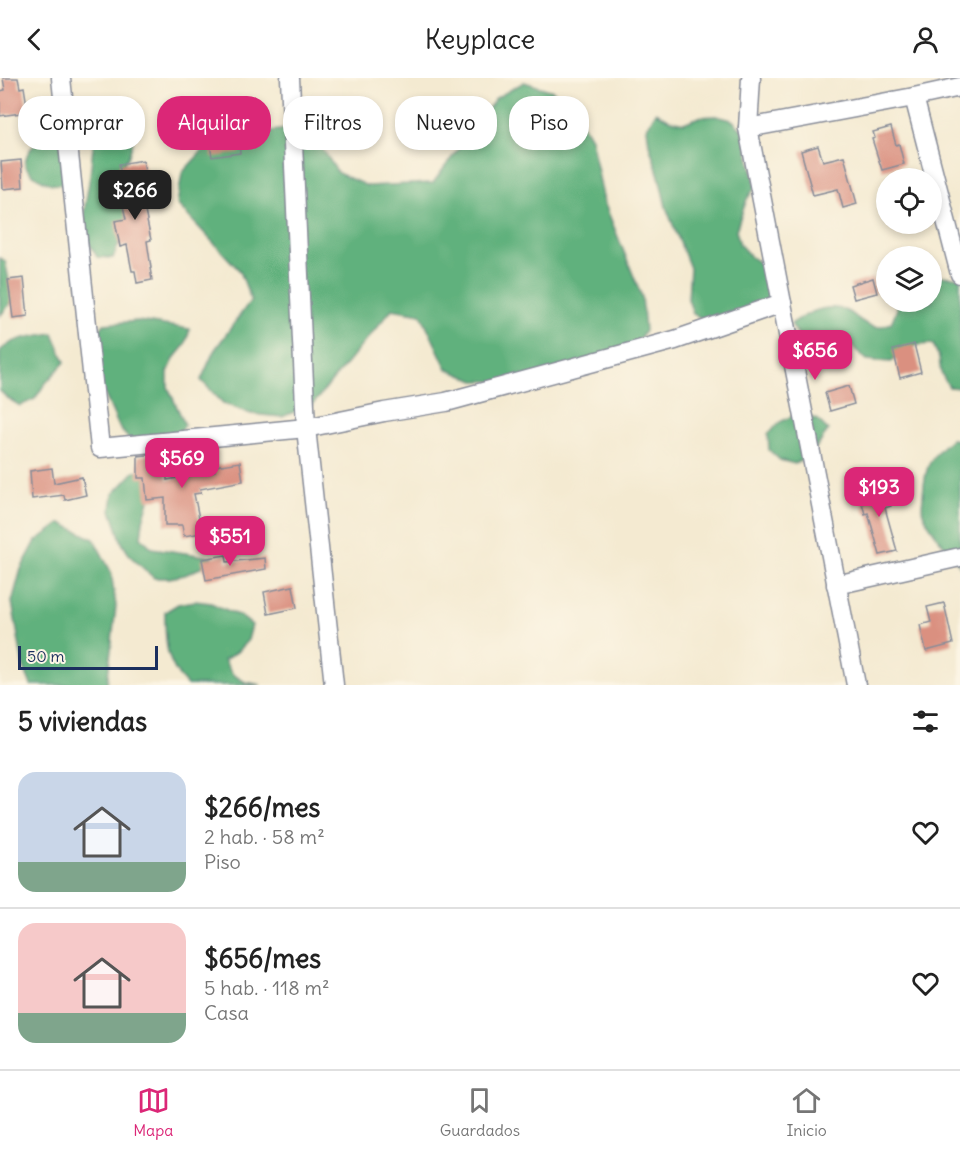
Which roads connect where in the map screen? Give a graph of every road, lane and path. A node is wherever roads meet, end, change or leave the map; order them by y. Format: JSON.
{"nodes":[{"id":1,"x":61,"y":78,"type":"edge"},
{"id":2,"x":290,"y":78,"type":"edge"},
{"id":3,"x":751,"y":78,"type":"edge"},
{"id":4,"x":960,"y":87,"type":"edge"},
{"id":5,"x":914,"y":97,"type":"junction"},
{"id":6,"x":748,"y":128,"type":"junction"},
{"id":7,"x":960,"y":274,"type":"edge"},
{"id":8,"x":782,"y":303,"type":"junction"},
{"id":9,"x":306,"y":428,"type":"junction"},
{"id":10,"x":960,"y":557,"type":"edge"},
{"id":11,"x":836,"y":585,"type":"junction"},
{"id":12,"x":334,"y":685,"type":"edge"},
{"id":13,"x":856,"y":685,"type":"edge"}],
"edges":[{"from":1,"to":9,"type":"street"},
{"from":2,"to":9,"type":"street"},
{"from":3,"to":6,"type":"street"},
{"from":4,"to":5,"type":"street"},
{"from":5,"to":6,"type":"street"},
{"from":5,"to":7,"type":"street"},
{"from":6,"to":8,"type":"street"},
{"from":8,"to":9,"type":"street"},
{"from":8,"to":11,"type":"street"},
{"from":9,"to":12,"type":"street"},
{"from":10,"to":11,"type":"street"},
{"from":11,"to":13,"type":"street"}]}
